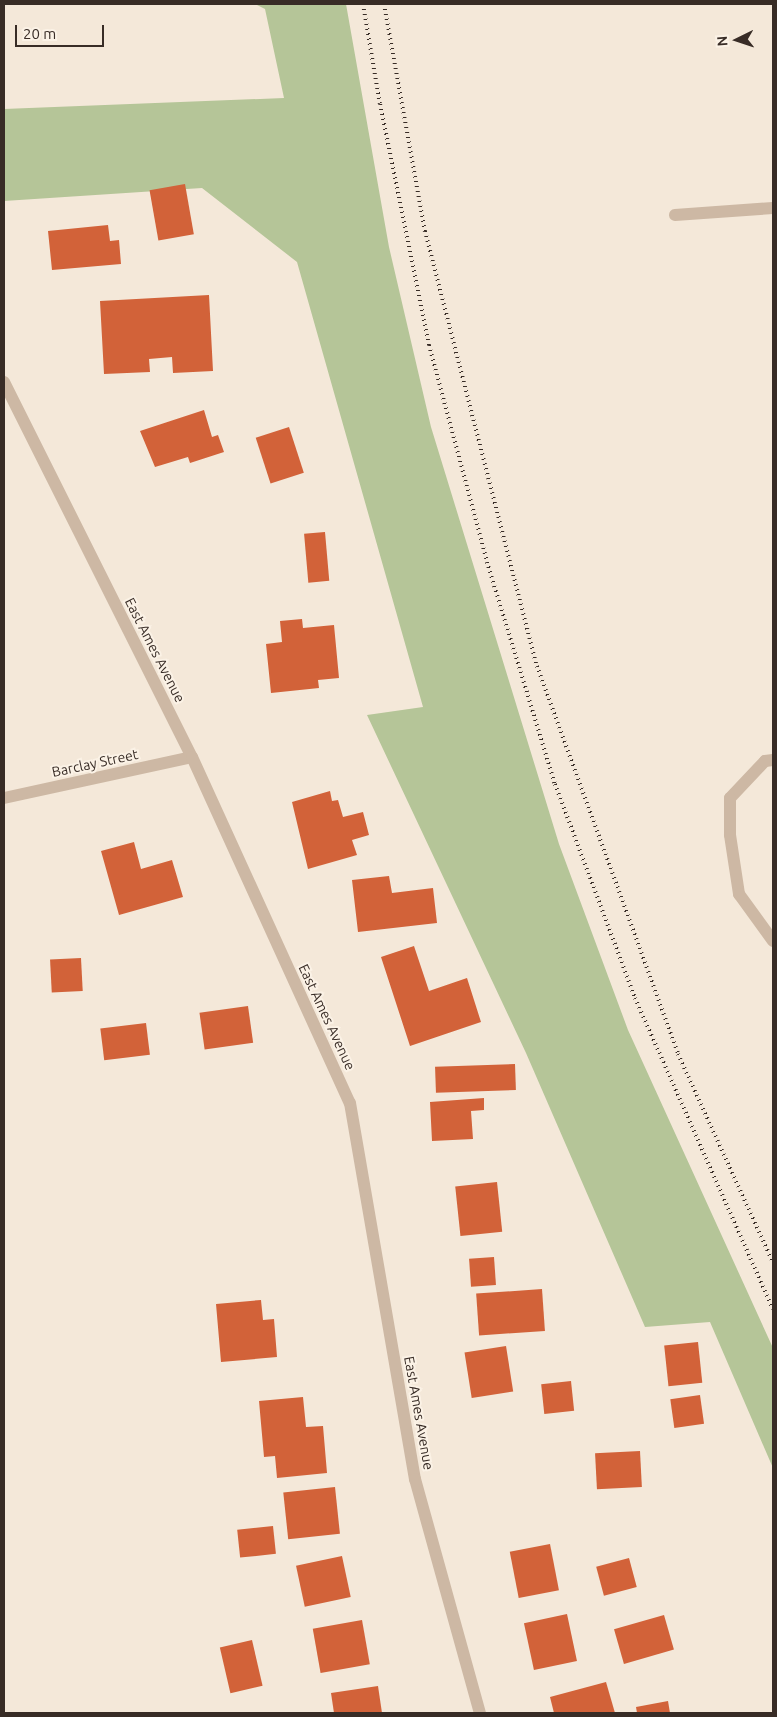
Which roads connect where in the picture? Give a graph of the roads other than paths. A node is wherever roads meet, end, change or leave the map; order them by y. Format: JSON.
{"nodes":[{"id":1,"x":773,"y":208,"type":"edge"},
{"id":2,"x":675,"y":215,"type":"dead end"},
{"id":3,"x":4,"y":382,"type":"edge"},
{"id":4,"x":192,"y":757,"type":"junction"},
{"id":5,"x":769,"y":760,"type":"edge"},
{"id":6,"x":4,"y":798,"type":"edge"},
{"id":7,"x":773,"y":941,"type":"edge"},
{"id":8,"x":480,"y":1713,"type":"edge"}],
"edges":[{"from":1,"to":2,"type":"street"},
{"from":3,"to":4,"type":"street","name":"East Ames Avenue"},
{"from":4,"to":6,"type":"street","name":"Barclay Street"},
{"from":4,"to":8,"type":"street","name":"East Ames Avenue"},
{"from":5,"to":7,"type":"street"}]}
